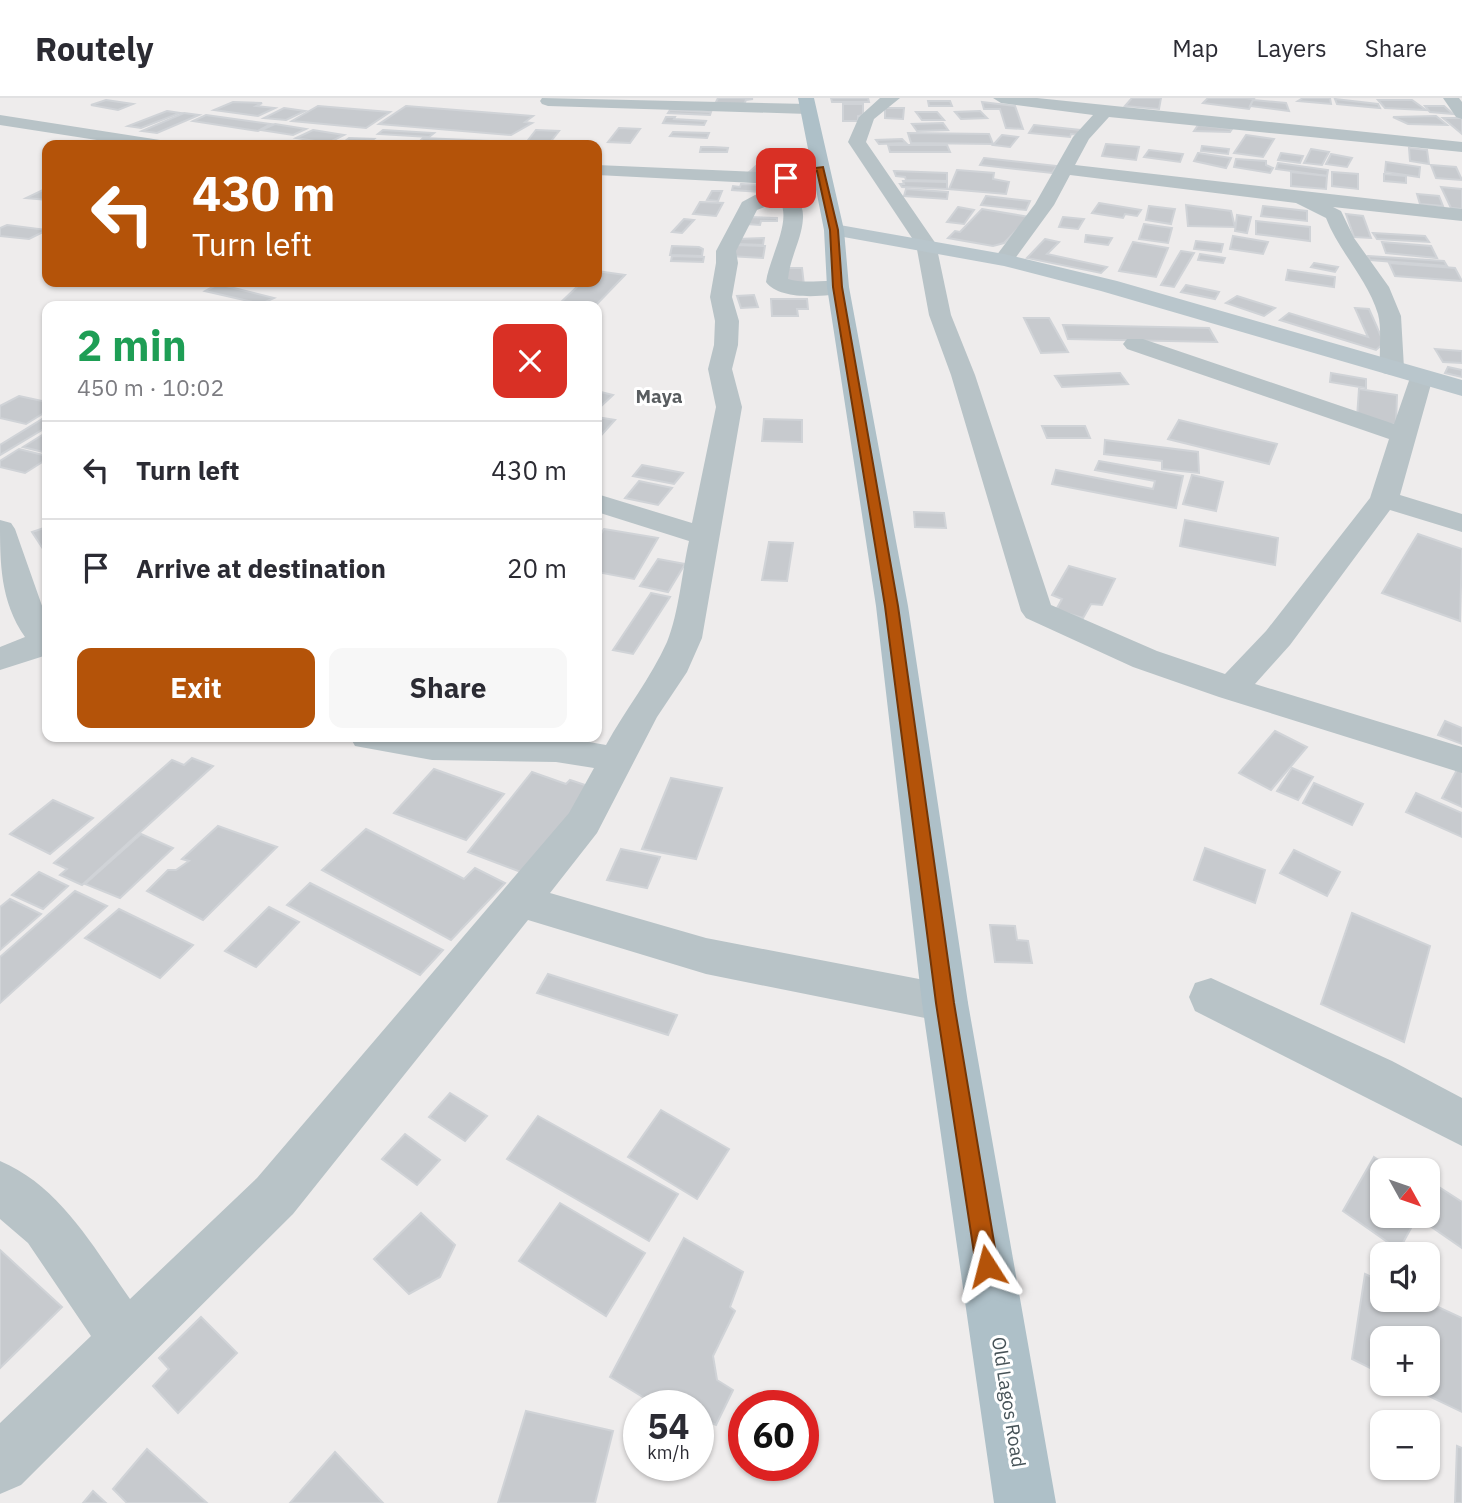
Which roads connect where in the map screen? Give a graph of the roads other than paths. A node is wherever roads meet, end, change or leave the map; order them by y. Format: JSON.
{"nodes":[{"id":1,"x":892,"y":98,"type":"edge"},
{"id":2,"x":1000,"y":98,"type":"edge"},
{"id":3,"x":1451,"y":98,"type":"edge"},
{"id":4,"x":548,"y":101,"type":"dead end"},
{"id":5,"x":807,"y":103,"type":"edge"},
{"id":6,"x":1105,"y":112,"type":"junction"},
{"id":7,"x":1462,"y":114,"type":"edge"},
{"id":8,"x":0,"y":120,"type":"edge"},
{"id":9,"x":128,"y":140,"type":"edge"},
{"id":10,"x":1462,"y":147,"type":"edge"},
{"id":11,"x":1063,"y":169,"type":"junction"},
{"id":12,"x":602,"y":170,"type":"edge"},
{"id":13,"x":797,"y":180,"type":"junction"},
{"id":14,"x":1301,"y":198,"type":"junction"},
{"id":15,"x":1462,"y":215,"type":"edge"},
{"id":16,"x":834,"y":230,"type":"junction"},
{"id":17,"x":926,"y":244,"type":"junction"},
{"id":18,"x":1004,"y":260,"type":"junction"},
{"id":19,"x":727,"y":263,"type":"junction"},
{"id":20,"x":780,"y":263,"type":"junction"},
{"id":21,"x":838,"y":287,"type":"junction"},
{"id":22,"x":1135,"y":344,"type":"dead end"},
{"id":23,"x":1392,"y":368,"type":"junction"},
{"id":24,"x":1421,"y":377,"type":"junction"},
{"id":25,"x":1462,"y":387,"type":"edge"},
{"id":26,"x":1404,"y":435,"type":"junction"},
{"id":27,"x":1384,"y":499,"type":"junction"},
{"id":28,"x":602,"y":505,"type":"edge"},
{"id":29,"x":1462,"y":523,"type":"edge"},
{"id":30,"x":0,"y":530,"type":"edge"},
{"id":31,"x":705,"y":536,"type":"junction"},
{"id":32,"x":42,"y":638,"type":"edge"},
{"id":33,"x":42,"y":644,"type":"edge"},
{"id":34,"x":0,"y":659,"type":"edge"},
{"id":35,"x":1231,"y":689,"type":"junction"},
{"id":36,"x":392,"y":742,"type":"edge"},
{"id":37,"x":554,"y":742,"type":"edge"},
{"id":38,"x":606,"y":744,"type":"edge"},
{"id":39,"x":532,"y":749,"type":"junction"},
{"id":40,"x":1462,"y":760,"type":"edge"},
{"id":41,"x":519,"y":901,"type":"junction"},
{"id":42,"x":1211,"y":997,"type":"dead end"},
{"id":43,"x":945,"y":1003,"type":"junction"},
{"id":44,"x":1462,"y":1123,"type":"edge"},
{"id":45,"x":0,"y":1186,"type":"edge"},
{"id":46,"x":127,"y":1341,"type":"junction"},
{"id":47,"x":0,"y":1464,"type":"edge"},
{"id":48,"x":1025,"y":1503,"type":"edge"}],
"edges":[{"from":1,"to":17,"type":"street"},
{"from":2,"to":6,"type":"street"},
{"from":3,"to":7,"type":"street"},
{"from":4,"to":5,"type":"street"},
{"from":5,"to":13,"type":"main road","name":"Old Lagos Road"},
{"from":6,"to":10,"type":"street"},
{"from":6,"to":11,"type":"street"},
{"from":8,"to":9,"type":"street"},
{"from":11,"to":14,"type":"street"},
{"from":11,"to":18,"type":"street"},
{"from":12,"to":13,"type":"street"},
{"from":13,"to":16,"type":"main road","name":"Old Lagos Road"},
{"from":13,"to":19,"type":"street"},
{"from":13,"to":20,"type":"street"},
{"from":14,"to":15,"type":"street"},
{"from":14,"to":23,"type":"street"},
{"from":16,"to":17,"type":"street"},
{"from":16,"to":21,"type":"main road","name":"Old Lagos Road"},
{"from":17,"to":18,"type":"street"},
{"from":17,"to":35,"type":"street"},
{"from":18,"to":23,"type":"street"},
{"from":19,"to":20,"type":"street"},
{"from":19,"to":31,"type":"street"},
{"from":20,"to":21,"type":"street"},
{"from":21,"to":43,"type":"main road","name":"Old Lagos Road"},
{"from":22,"to":26,"type":"street"},
{"from":23,"to":24,"type":"street"},
{"from":24,"to":25,"type":"street"},
{"from":24,"to":26,"type":"street"},
{"from":26,"to":27,"type":"street"},
{"from":27,"to":29,"type":"street"},
{"from":27,"to":35,"type":"street"},
{"from":28,"to":31,"type":"street"},
{"from":30,"to":32,"type":"street"},
{"from":31,"to":38,"type":"street"},
{"from":33,"to":34,"type":"street"},
{"from":35,"to":40,"type":"street"},
{"from":36,"to":39,"type":"street"},
{"from":37,"to":39,"type":"street"},
{"from":38,"to":39,"type":"street"},
{"from":38,"to":41,"type":"street"},
{"from":41,"to":43,"type":"street"},
{"from":41,"to":46,"type":"street"},
{"from":42,"to":44,"type":"street"},
{"from":43,"to":48,"type":"main road","name":"Old Lagos Road"},
{"from":45,"to":46,"type":"street"},
{"from":46,"to":47,"type":"street"}]}
